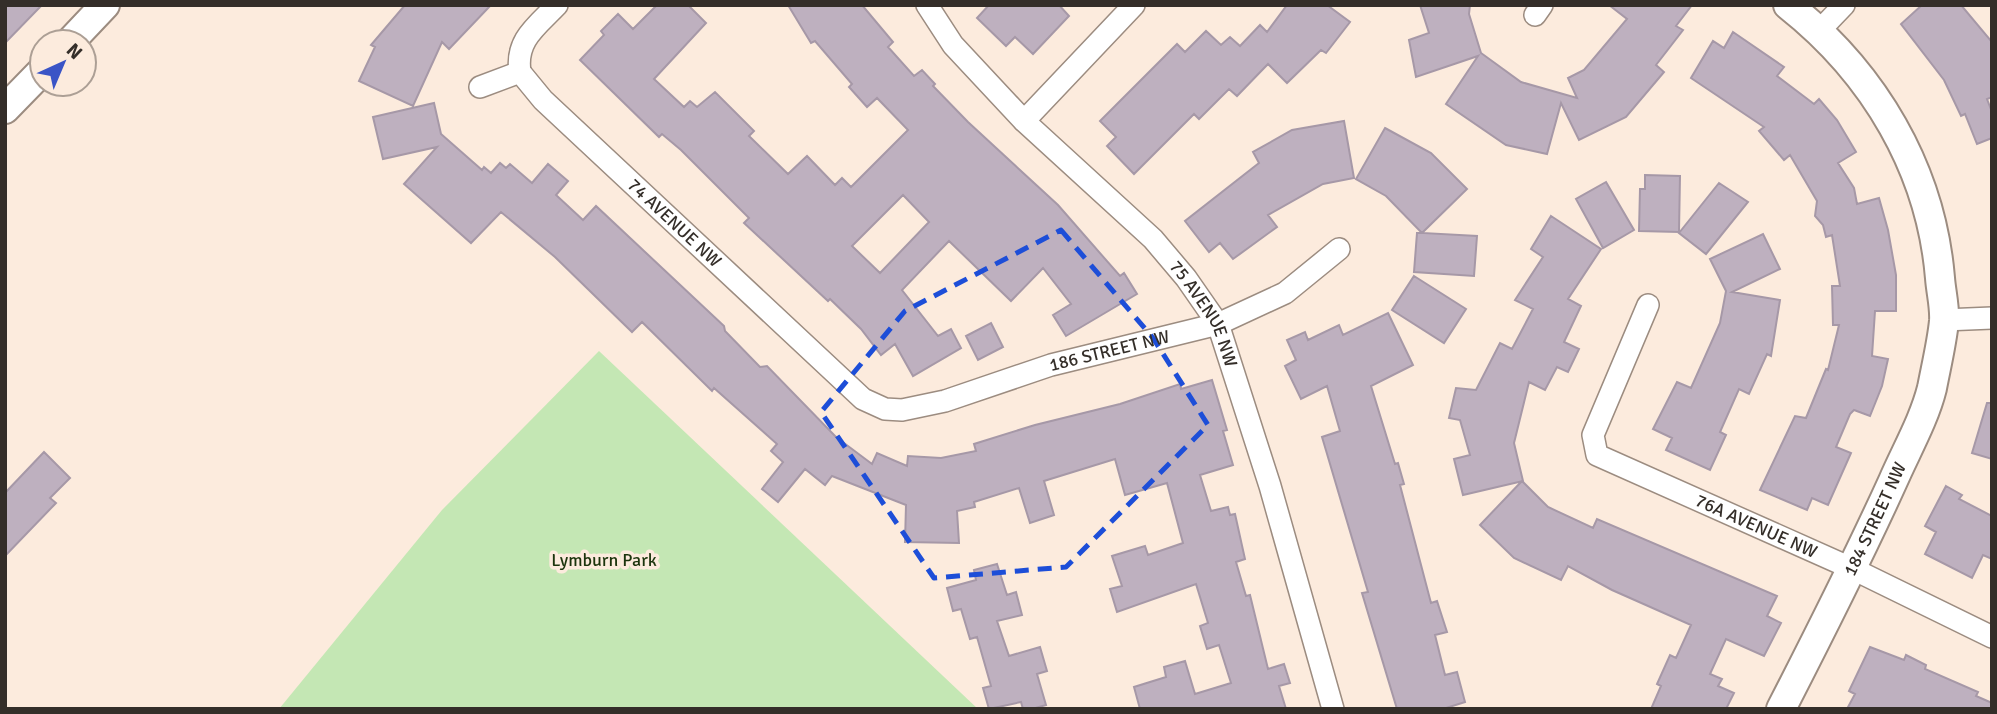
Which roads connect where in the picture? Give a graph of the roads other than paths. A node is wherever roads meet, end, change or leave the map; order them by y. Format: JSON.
{"nodes":[{"id":1,"x":105,"y":5,"type":"edge"},
{"id":2,"x":558,"y":5,"type":"edge"},
{"id":3,"x":927,"y":5,"type":"edge"},
{"id":4,"x":1134,"y":5,"type":"edge"},
{"id":5,"x":1788,"y":5,"type":"edge"},
{"id":6,"x":1844,"y":5,"type":"edge"},
{"id":7,"x":83,"y":28,"type":"edge"},
{"id":8,"x":1820,"y":30,"type":"junction"},
{"id":9,"x":520,"y":72,"type":"junction"},
{"id":10,"x":28,"y":85,"type":"edge"},
{"id":11,"x":480,"y":86,"type":"dead end"},
{"id":12,"x":5,"y":109,"type":"edge"},
{"id":13,"x":1024,"y":121,"type":"junction"},
{"id":14,"x":1339,"y":249,"type":"dead end"},
{"id":15,"x":1648,"y":305,"type":"dead end"},
{"id":16,"x":1992,"y":318,"type":"edge"},
{"id":17,"x":1944,"y":320,"type":"junction"},
{"id":18,"x":1218,"y":324,"type":"junction"},
{"id":19,"x":863,"y":400,"type":"joint"},
{"id":20,"x":1853,"y":569,"type":"junction"},
{"id":21,"x":1992,"y":637,"type":"edge"},
{"id":22,"x":1334,"y":709,"type":"edge"},
{"id":23,"x":1782,"y":709,"type":"edge"}],
"edges":[{"from":1,"to":7,"type":"street"},
{"from":2,"to":9,"type":"street"},
{"from":3,"to":13,"type":"street","name":"75 AVENUE NW"},
{"from":4,"to":13,"type":"street"},
{"from":5,"to":8,"type":"street","name":"184 STREET NW"},
{"from":6,"to":8,"type":"street"},
{"from":8,"to":17,"type":"street","name":"184 STREET NW"},
{"from":9,"to":11,"type":"street"},
{"from":9,"to":19,"type":"street","name":"74 AVENUE NW"},
{"from":10,"to":12,"type":"street"},
{"from":13,"to":18,"type":"street","name":"75 AVENUE NW"},
{"from":14,"to":18,"type":"street","name":"186 STREET NW"},
{"from":15,"to":20,"type":"street","name":"76A AVENUE NW"},
{"from":16,"to":17,"type":"street"},
{"from":17,"to":20,"type":"street","name":"184 STREET NW"},
{"from":18,"to":19,"type":"street","name":"186 STREET NW"},
{"from":18,"to":22,"type":"street","name":"75 AVENUE NW"},
{"from":20,"to":21,"type":"street","name":"76A AVENUE NW"},
{"from":20,"to":23,"type":"street","name":"184 STREET NW"}]}
